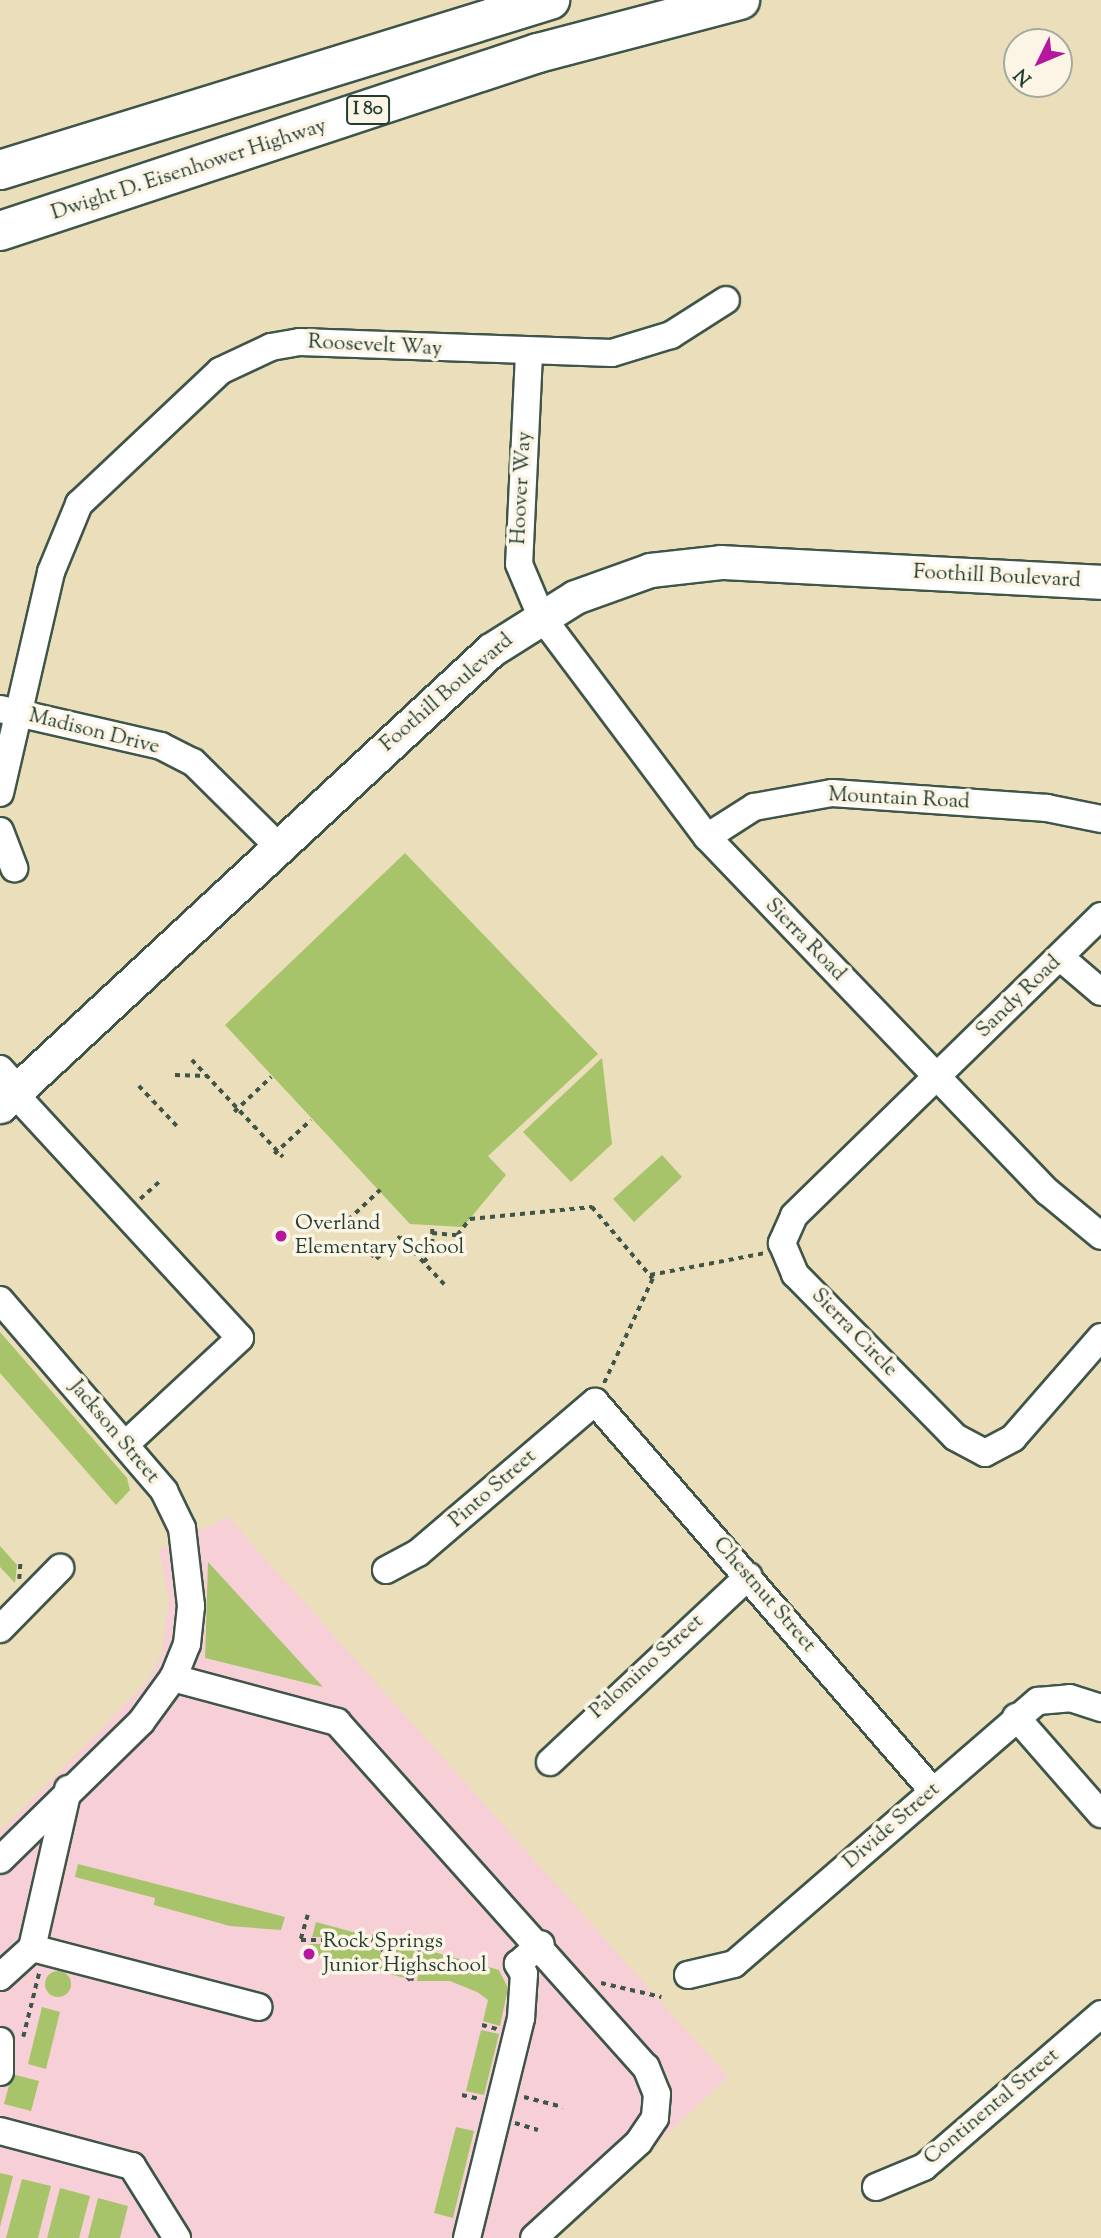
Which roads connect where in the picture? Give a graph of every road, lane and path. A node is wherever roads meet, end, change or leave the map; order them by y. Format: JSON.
{"nodes":[{"id":1,"x":550,"y":0,"type":"edge"},
{"id":2,"x":740,"y":0,"type":"edge"},
{"id":3,"x":0,"y":170,"type":"edge"},
{"id":4,"x":0,"y":231,"type":"edge"},
{"id":5,"x":726,"y":300,"type":"dead end"},
{"id":6,"x":529,"y":355,"type":"junction"},
{"id":7,"x":1101,"y":582,"type":"edge"},
{"id":8,"x":541,"y":616,"type":"junction"},
{"id":9,"x":9,"y":711,"type":"edge"},
{"id":10,"x":0,"y":793,"type":"edge"},
{"id":11,"x":1101,"y":819,"type":"edge"},
{"id":12,"x":0,"y":831,"type":"edge"},
{"id":13,"x":707,"y":838,"type":"junction"},
{"id":14,"x":278,"y":846,"type":"junction"},
{"id":15,"x":14,"y":868,"type":"dead end"},
{"id":16,"x":1101,"y":916,"type":"edge"},
{"id":17,"x":1060,"y":957,"type":"junction"},
{"id":18,"x":1101,"y":992,"type":"edge"},
{"id":19,"x":192,"y":1060,"type":"dead end"},
{"id":20,"x":175,"y":1076,"type":"dead end"},
{"id":21,"x":207,"y":1076,"type":"junction"},
{"id":22,"x":271,"y":1077,"type":"dead end"},
{"id":23,"x":936,"y":1077,"type":"junction"},
{"id":24,"x":139,"y":1086,"type":"dead end"},
{"id":25,"x":8,"y":1089,"type":"edge"},
{"id":26,"x":236,"y":1110,"type":"junction"},
{"id":27,"x":311,"y":1120,"type":"dead end"},
{"id":28,"x":177,"y":1126,"type":"dead end"},
{"id":29,"x":275,"y":1152,"type":"junction"},
{"id":30,"x":283,"y":1157,"type":"dead end"},
{"id":31,"x":380,"y":1191,"type":"dead end"},
{"id":32,"x":348,"y":1220,"type":"dead end"},
{"id":33,"x":432,"y":1225,"type":"dead end"},
{"id":34,"x":432,"y":1233,"type":"junction"},
{"id":35,"x":1101,"y":1236,"type":"edge"},
{"id":36,"x":365,"y":1246,"type":"dead end"},
{"id":37,"x":784,"y":1250,"type":"junction"},
{"id":38,"x":424,"y":1262,"type":"junction"},
{"id":39,"x":650,"y":1275,"type":"junction"},
{"id":40,"x":446,"y":1286,"type":"dead end"},
{"id":41,"x":0,"y":1300,"type":"edge"},
{"id":42,"x":1101,"y":1337,"type":"edge"},
{"id":43,"x":595,"y":1402,"type":"junction"},
{"id":44,"x":127,"y":1443,"type":"junction"},
{"id":45,"x":20,"y":1563,"type":"dead end"},
{"id":46,"x":60,"y":1568,"type":"dead end"},
{"id":47,"x":386,"y":1570,"type":"dead end"},
{"id":48,"x":749,"y":1576,"type":"junction"},
{"id":49,"x":18,"y":1588,"type":"dead end"},
{"id":50,"x":0,"y":1629,"type":"edge"},
{"id":51,"x":173,"y":1678,"type":"junction"},
{"id":52,"x":1101,"y":1709,"type":"edge"},
{"id":53,"x":1017,"y":1717,"type":"junction"},
{"id":54,"x":550,"y":1762,"type":"dead end"},
{"id":55,"x":68,"y":1789,"type":"junction"},
{"id":56,"x":932,"y":1790,"type":"junction"},
{"id":57,"x":1101,"y":1814,"type":"edge"},
{"id":58,"x":0,"y":1860,"type":"edge"},
{"id":59,"x":308,"y":1915,"type":"dead end"},
{"id":60,"x":375,"y":1932,"type":"dead end"},
{"id":61,"x":373,"y":1940,"type":"junction"},
{"id":62,"x":420,"y":1944,"type":"dead end"},
{"id":63,"x":541,"y":1944,"type":"junction"},
{"id":64,"x":37,"y":1955,"type":"junction"},
{"id":65,"x":688,"y":1975,"type":"dead end"},
{"id":66,"x":0,"y":1977,"type":"edge"},
{"id":67,"x":590,"y":1980,"type":"dead end"},
{"id":68,"x":661,"y":1997,"type":"dead end"},
{"id":69,"x":258,"y":2007,"type":"dead end"},
{"id":70,"x":1101,"y":2014,"type":"edge"},
{"id":71,"x":482,"y":2025,"type":"dead end"},
{"id":72,"x":503,"y":2030,"type":"dead end"},
{"id":73,"x":10,"y":2044,"type":"edge"},
{"id":74,"x":0,"y":2073,"type":"edge"},
{"id":75,"x":462,"y":2095,"type":"dead end"},
{"id":76,"x":517,"y":2095,"type":"dead end"},
{"id":77,"x":485,"y":2100,"type":"dead end"},
{"id":78,"x":563,"y":2107,"type":"dead end"},
{"id":79,"x":510,"y":2122,"type":"dead end"},
{"id":80,"x":538,"y":2130,"type":"dead end"},
{"id":81,"x":0,"y":2131,"type":"edge"},
{"id":82,"x":876,"y":2187,"type":"dead end"},
{"id":83,"x":177,"y":2238,"type":"edge"},
{"id":84,"x":467,"y":2238,"type":"edge"},
{"id":85,"x":534,"y":2238,"type":"edge"}],
"edges":[{"from":1,"to":3,"type":"highway","number":"I 80"},
{"from":2,"to":4,"type":"highway","name":"Dwight D. Eisenhower Highway","number":"I 80"},
{"from":5,"to":6,"type":"street","name":"Roosevelt Way"},
{"from":6,"to":8,"type":"street","name":"Hoover Way"},
{"from":6,"to":9,"type":"street","name":"Roosevelt Way"},
{"from":7,"to":8,"type":"main road","name":"Foothill Boulevard"},
{"from":8,"to":13,"type":"street","name":"Sierra Road"},
{"from":8,"to":14,"type":"main road","name":"Foothill Boulevard"},
{"from":9,"to":10,"type":"street","name":"Roosevelt Way"},
{"from":9,"to":14,"type":"street","name":"Madison Drive"},
{"from":11,"to":13,"type":"street","name":"Mountain Road"},
{"from":12,"to":15,"type":"street"},
{"from":13,"to":23,"type":"street","name":"Sierra Road"},
{"from":14,"to":25,"type":"main road","name":"Foothill Boulevard"},
{"from":16,"to":17,"type":"street","name":"Sandy Road"},
{"from":17,"to":18,"type":"street"},
{"from":17,"to":23,"type":"street","name":"Sandy Road"},
{"from":19,"to":21,"type":"path"},
{"from":20,"to":21,"type":"path"},
{"from":21,"to":26,"type":"path"},
{"from":22,"to":26,"type":"path"},
{"from":23,"to":35,"type":"street","name":"Sierra Road"},
{"from":23,"to":37,"type":"street"},
{"from":24,"to":28,"type":"path"},
{"from":25,"to":44,"type":"street"},
{"from":26,"to":29,"type":"path"},
{"from":27,"to":29,"type":"path"},
{"from":29,"to":30,"type":"path"},
{"from":31,"to":32,"type":"path"},
{"from":33,"to":34,"type":"path"},
{"from":34,"to":38,"type":"path"},
{"from":34,"to":39,"type":"path"},
{"from":36,"to":38,"type":"path"},
{"from":37,"to":39,"type":"path"},
{"from":37,"to":42,"type":"street","name":"Sierra Circle"},
{"from":38,"to":40,"type":"path"},
{"from":39,"to":43,"type":"path"},
{"from":41,"to":44,"type":"street","name":"Jackson Street"},
{"from":43,"to":47,"type":"street","name":"Pinto Street"},
{"from":43,"to":48,"type":"street","name":"Chestnut Street"},
{"from":44,"to":51,"type":"street","name":"Jackson Street"},
{"from":45,"to":49,"type":"path"},
{"from":46,"to":50,"type":"street"},
{"from":48,"to":54,"type":"street","name":"Palomino Street"},
{"from":48,"to":56,"type":"street","name":"Chestnut Street"},
{"from":51,"to":55,"type":"street","name":"Jackson Street"},
{"from":51,"to":63,"type":"street"},
{"from":52,"to":53,"type":"street","name":"Divide Street"},
{"from":53,"to":56,"type":"street","name":"Divide Street"},
{"from":53,"to":57,"type":"street"},
{"from":55,"to":58,"type":"street","name":"Jackson Street"},
{"from":55,"to":64,"type":"street"},
{"from":56,"to":65,"type":"street","name":"Divide Street"},
{"from":59,"to":61,"type":"path"},
{"from":60,"to":61,"type":"path"},
{"from":61,"to":62,"type":"path"},
{"from":63,"to":84,"type":"street"},
{"from":63,"to":85,"type":"street"},
{"from":64,"to":66,"type":"street"},
{"from":64,"to":69,"type":"street"},
{"from":64,"to":73,"type":"path"},
{"from":67,"to":68,"type":"path"},
{"from":70,"to":82,"type":"street","name":"Continental Street"},
{"from":71,"to":72,"type":"path"},
{"from":73,"to":74,"type":"street"},
{"from":75,"to":77,"type":"path"},
{"from":76,"to":78,"type":"path"},
{"from":79,"to":80,"type":"path"},
{"from":81,"to":83,"type":"street"}]}
